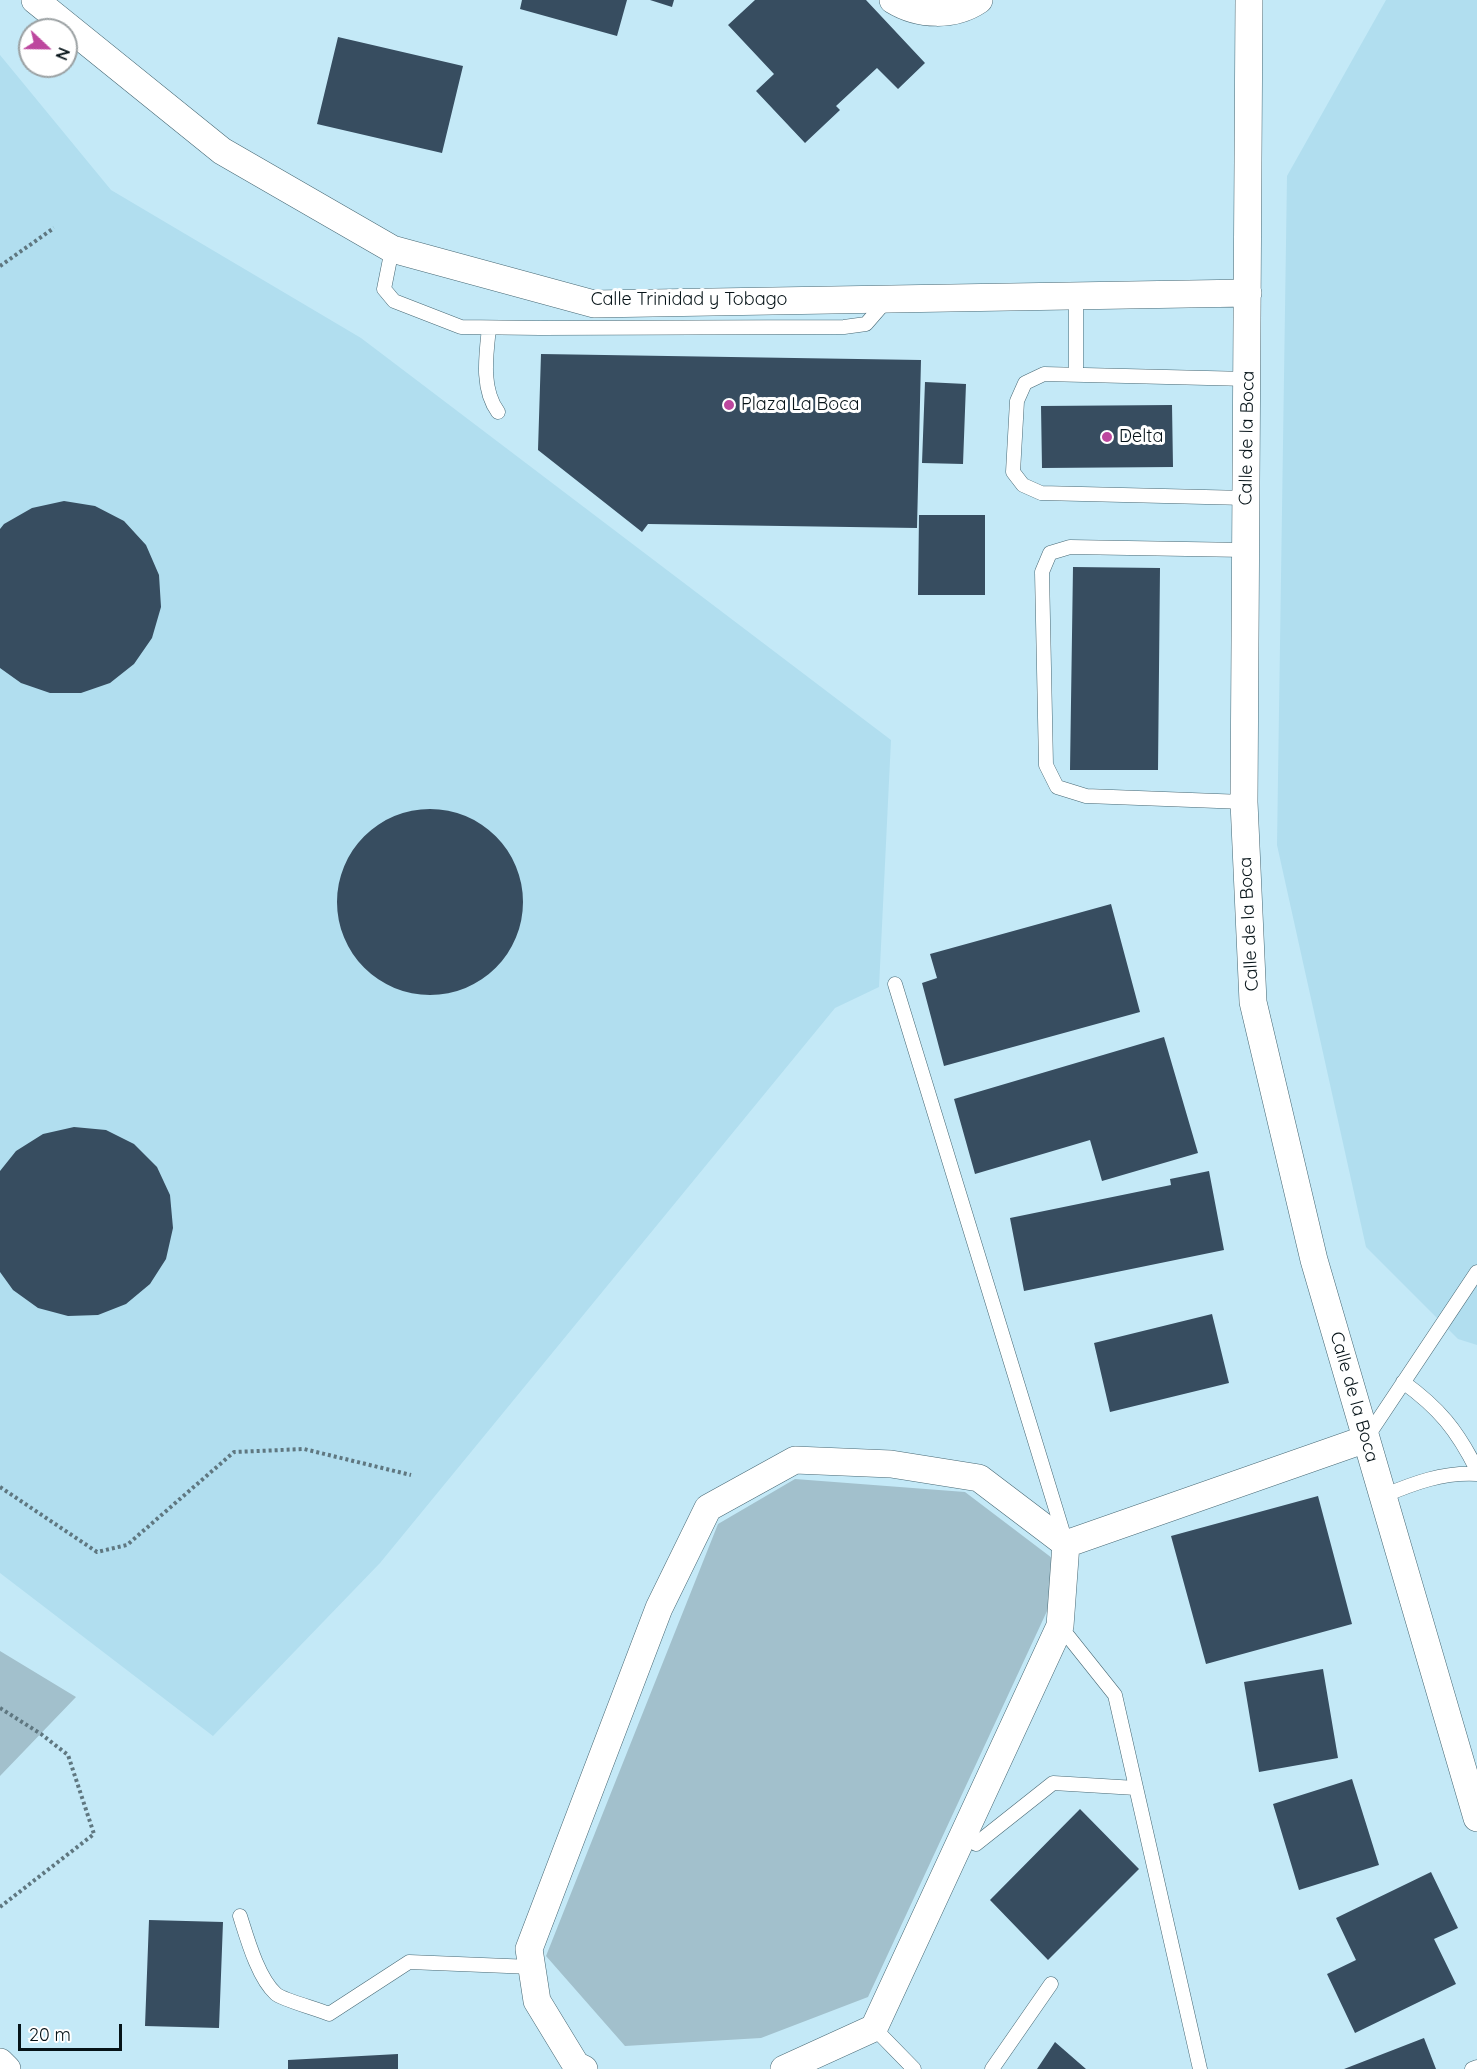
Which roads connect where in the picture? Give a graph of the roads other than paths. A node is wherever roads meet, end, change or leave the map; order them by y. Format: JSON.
{"nodes":[{"id":1,"x":35,"y":0,"type":"edge"},
{"id":2,"x":893,"y":0,"type":"edge"},
{"id":3,"x":979,"y":0,"type":"edge"},
{"id":4,"x":1249,"y":0,"type":"edge"},
{"id":5,"x":392,"y":249,"type":"junction"},
{"id":6,"x":1248,"y":293,"type":"junction"},
{"id":7,"x":1076,"y":296,"type":"junction"},
{"id":8,"x":888,"y":299,"type":"junction"},
{"id":9,"x":489,"y":328,"type":"junction"},
{"id":10,"x":1076,"y":375,"type":"junction"},
{"id":11,"x":1248,"y":379,"type":"junction"},
{"id":12,"x":498,"y":412,"type":"dead end"},
{"id":13,"x":1246,"y":498,"type":"junction"},
{"id":14,"x":1245,"y":550,"type":"junction"},
{"id":15,"x":1244,"y":802,"type":"junction"},
{"id":16,"x":895,"y":984,"type":"dead end"},
{"id":17,"x":1477,"y":1272,"type":"edge"},
{"id":18,"x":1402,"y":1382,"type":"junction"},
{"id":19,"x":1366,"y":1439,"type":"junction"},
{"id":20,"x":1477,"y":1472,"type":"edge"},
{"id":21,"x":1383,"y":1496,"type":"junction"},
{"id":22,"x":1066,"y":1544,"type":"junction"},
{"id":23,"x":1060,"y":1626,"type":"junction"},
{"id":24,"x":1136,"y":1788,"type":"junction"},
{"id":25,"x":1477,"y":1818,"type":"edge"},
{"id":26,"x":976,"y":1844,"type":"dead end"},
{"id":27,"x":240,"y":1916,"type":"dead end"},
{"id":28,"x":532,"y":1967,"type":"junction"},
{"id":29,"x":1051,"y":1984,"type":"dead end"},
{"id":30,"x":874,"y":2028,"type":"junction"},
{"id":31,"x":0,"y":2062,"type":"edge"},
{"id":32,"x":1477,"y":2067,"type":"edge"},
{"id":33,"x":7,"y":2069,"type":"edge"},
{"id":34,"x":584,"y":2069,"type":"edge"},
{"id":35,"x":784,"y":2069,"type":"edge"},
{"id":36,"x":914,"y":2069,"type":"edge"},
{"id":37,"x":992,"y":2069,"type":"edge"},
{"id":38,"x":1200,"y":2069,"type":"edge"},
{"id":39,"x":1472,"y":2069,"type":"edge"}],
"edges":[{"from":1,"to":5,"type":"street","name":"Calle Trinidad y Tobago"},
{"from":2,"to":3,"type":"street"},
{"from":4,"to":6,"type":"street","name":"Calle de la Boca"},
{"from":5,"to":8,"type":"street","name":"Calle Trinidad y Tobago"},
{"from":5,"to":9,"type":"lane"},
{"from":6,"to":7,"type":"street","name":"Calle Trinidad y Tobago"},
{"from":6,"to":11,"type":"street","name":"Calle de la Boca"},
{"from":7,"to":8,"type":"street","name":"Calle Trinidad y Tobago"},
{"from":7,"to":10,"type":"lane"},
{"from":8,"to":9,"type":"lane"},
{"from":9,"to":12,"type":"lane"},
{"from":10,"to":11,"type":"lane"},
{"from":10,"to":13,"type":"lane"},
{"from":11,"to":13,"type":"street","name":"Calle de la Boca"},
{"from":13,"to":14,"type":"street","name":"Calle de la Boca"},
{"from":14,"to":15,"type":"street","name":"Calle de la Boca"},
{"from":14,"to":15,"type":"lane"},
{"from":15,"to":19,"type":"street","name":"Calle de la Boca"},
{"from":16,"to":22,"type":"lane"},
{"from":17,"to":18,"type":"lane"},
{"from":18,"to":19,"type":"lane"},
{"from":18,"to":20,"type":"lane"},
{"from":19,"to":21,"type":"street","name":"Calle de la Boca"},
{"from":19,"to":22,"type":"street"},
{"from":20,"to":21,"type":"lane"},
{"from":21,"to":25,"type":"street","name":"Calle de la Boca"},
{"from":22,"to":23,"type":"street"},
{"from":22,"to":28,"type":"street"},
{"from":23,"to":24,"type":"lane"},
{"from":23,"to":30,"type":"street"},
{"from":24,"to":26,"type":"lane"},
{"from":24,"to":38,"type":"lane"},
{"from":27,"to":28,"type":"lane"},
{"from":28,"to":34,"type":"street"},
{"from":29,"to":37,"type":"lane"},
{"from":30,"to":35,"type":"street"},
{"from":30,"to":36,"type":"lane"},
{"from":31,"to":33,"type":"street"},
{"from":32,"to":39,"type":"lane"}]}
